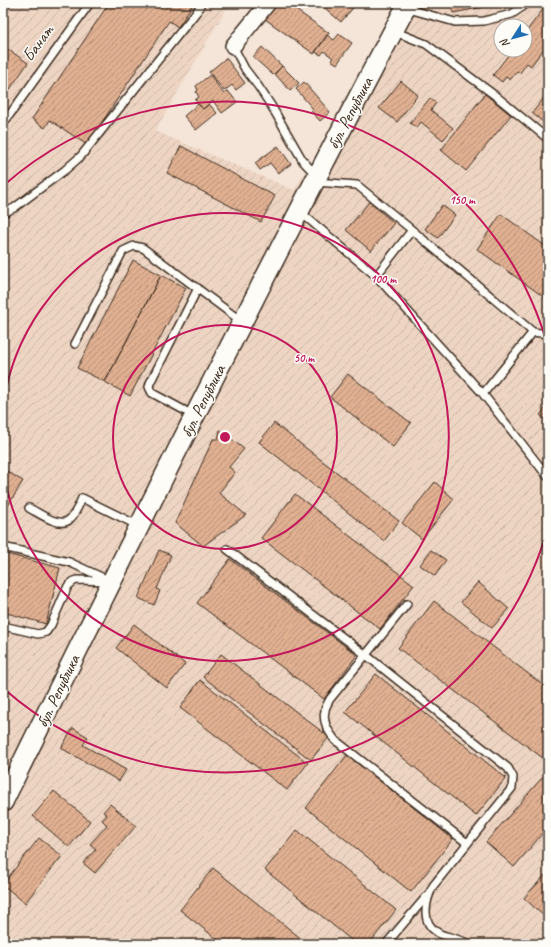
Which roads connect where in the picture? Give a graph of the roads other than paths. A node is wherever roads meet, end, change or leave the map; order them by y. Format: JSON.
{"nodes":[{"id":1,"x":90,"y":3,"type":"edge"},
{"id":2,"x":201,"y":3,"type":"edge"},
{"id":3,"x":268,"y":3,"type":"edge"},
{"id":4,"x":528,"y":3,"type":"edge"},
{"id":5,"x":407,"y":6,"type":"edge"},
{"id":6,"x":393,"y":31,"type":"junction"},
{"id":7,"x":233,"y":46,"type":"joint"},
{"id":8,"x":3,"y":124,"type":"edge"},
{"id":9,"x":548,"y":139,"type":"edge"},
{"id":10,"x":315,"y":179,"type":"junction"},
{"id":11,"x":299,"y":211,"type":"junction"},
{"id":12,"x":3,"y":214,"type":"edge"},
{"id":13,"x":412,"y":230,"type":"junction"},
{"id":14,"x":376,"y":276,"type":"junction"},
{"id":15,"x":198,"y":288,"type":"junction"},
{"id":16,"x":243,"y":322,"type":"junction"},
{"id":17,"x":534,"y":332,"type":"junction"},
{"id":18,"x":548,"y":334,"type":"edge"},
{"id":19,"x":75,"y":344,"type":"dead end"},
{"id":20,"x":483,"y":394,"type":"junction"},
{"id":21,"x":195,"y":416,"type":"junction"},
{"id":22,"x":548,"y":477,"type":"edge"},
{"id":23,"x":29,"y":508,"type":"dead end"},
{"id":24,"x":140,"y":526,"type":"junction"},
{"id":25,"x":3,"y":547,"type":"edge"},
{"id":26,"x":227,"y":549,"type":"dead end"},
{"id":27,"x":111,"y":582,"type":"junction"},
{"id":28,"x":407,"y":604,"type":"dead end"},
{"id":29,"x":3,"y":626,"type":"edge"},
{"id":30,"x":366,"y":655,"type":"junction"},
{"id":31,"x":3,"y":802,"type":"edge"},
{"id":32,"x":467,"y":843,"type":"junction"},
{"id":33,"x":429,"y":894,"type":"junction"},
{"id":34,"x":386,"y":944,"type":"edge"},
{"id":35,"x":470,"y":944,"type":"edge"}],
"edges":[{"from":1,"to":8,"type":"lane","name":"Банат"},
{"from":2,"to":12,"type":"lane"},
{"from":3,"to":7,"type":"street"},
{"from":4,"to":5,"type":"lane"},
{"from":5,"to":6,"type":"street","name":"бул. Република"},
{"from":6,"to":9,"type":"lane"},
{"from":6,"to":10,"type":"street","name":"бул. Република"},
{"from":7,"to":10,"type":"lane"},
{"from":10,"to":11,"type":"street","name":"бул. Република"},
{"from":10,"to":13,"type":"lane"},
{"from":11,"to":14,"type":"lane"},
{"from":11,"to":16,"type":"street","name":"бул. Република"},
{"from":13,"to":14,"type":"lane"},
{"from":13,"to":17,"type":"lane"},
{"from":14,"to":20,"type":"lane"},
{"from":15,"to":16,"type":"lane"},
{"from":15,"to":19,"type":"lane"},
{"from":15,"to":21,"type":"lane"},
{"from":16,"to":21,"type":"street","name":"бул. Република"},
{"from":17,"to":18,"type":"lane"},
{"from":17,"to":20,"type":"lane"},
{"from":20,"to":22,"type":"lane"},
{"from":21,"to":24,"type":"street","name":"бул. Република"},
{"from":23,"to":24,"type":"lane"},
{"from":24,"to":27,"type":"street","name":"бул. Република"},
{"from":25,"to":27,"type":"lane"},
{"from":26,"to":30,"type":"lane"},
{"from":27,"to":29,"type":"lane"},
{"from":27,"to":31,"type":"street","name":"бул. Република"},
{"from":28,"to":30,"type":"lane"},
{"from":30,"to":32,"type":"lane"},
{"from":30,"to":32,"type":"lane"},
{"from":32,"to":33,"type":"lane"},
{"from":33,"to":34,"type":"lane"},
{"from":33,"to":35,"type":"lane"}]}
